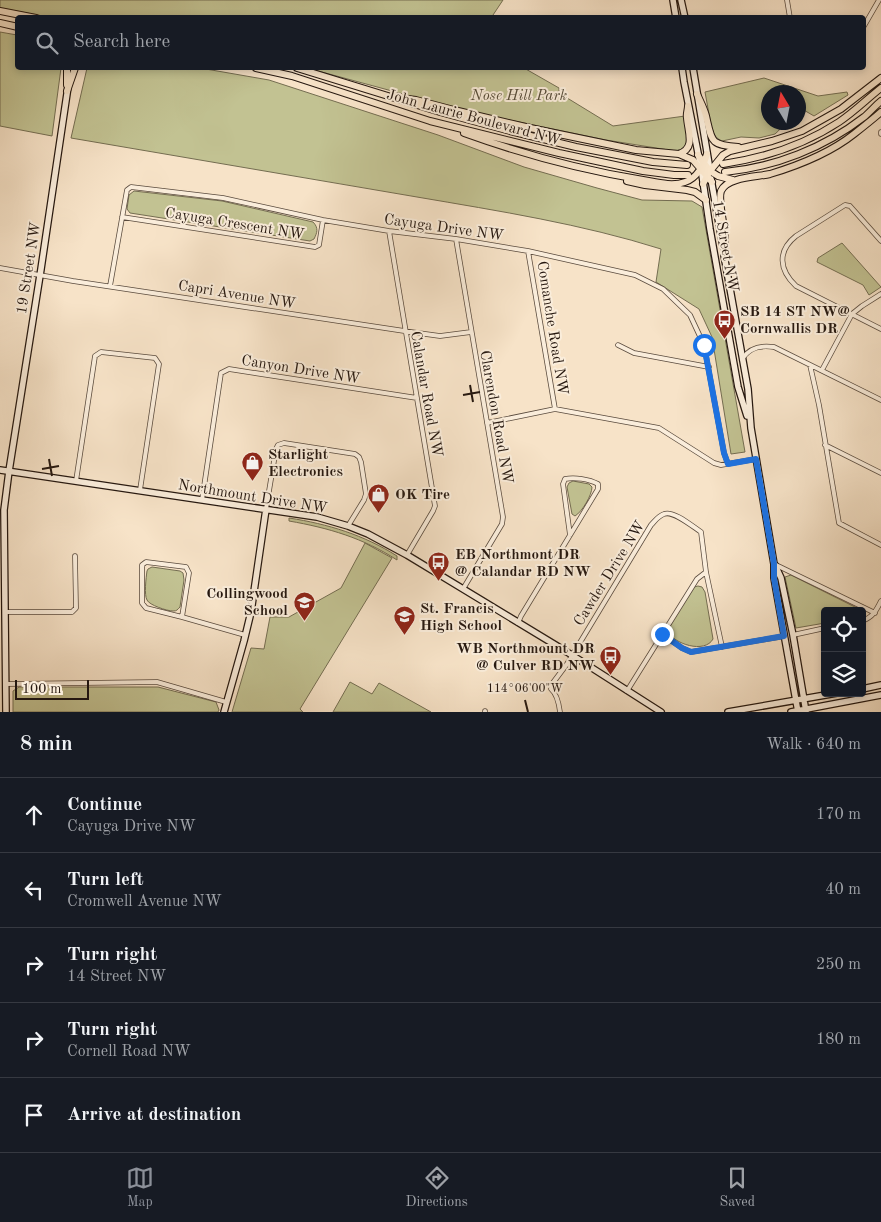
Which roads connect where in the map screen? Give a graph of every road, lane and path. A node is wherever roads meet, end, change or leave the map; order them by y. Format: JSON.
{"nodes":[{"id":1,"x":673,"y":0,"type":"edge"},
{"id":2,"x":682,"y":0,"type":"edge"},
{"id":3,"x":787,"y":0,"type":"edge"},
{"id":4,"x":877,"y":1,"type":"edge"},
{"id":5,"x":0,"y":11,"type":"edge"},
{"id":6,"x":21,"y":15,"type":"edge"},
{"id":7,"x":676,"y":15,"type":"edge"},
{"id":8,"x":684,"y":15,"type":"edge"},
{"id":9,"x":790,"y":15,"type":"edge"},
{"id":10,"x":0,"y":22,"type":"edge"},
{"id":11,"x":866,"y":22,"type":"edge"},
{"id":12,"x":15,"y":24,"type":"edge"},
{"id":13,"x":15,"y":26,"type":"edge"},
{"id":14,"x":67,"y":70,"type":"edge"},
{"id":15,"x":72,"y":70,"type":"edge"},
{"id":16,"x":265,"y":70,"type":"edge"},
{"id":17,"x":303,"y":70,"type":"edge"},
{"id":18,"x":682,"y":70,"type":"edge"},
{"id":19,"x":693,"y":70,"type":"edge"},
{"id":20,"x":881,"y":78,"type":"edge"},
{"id":21,"x":881,"y":88,"type":"edge"},
{"id":22,"x":67,"y":91,"type":"junction"},
{"id":23,"x":697,"y":94,"type":"junction"},
{"id":24,"x":397,"y":98,"type":"junction"},
{"id":25,"x":881,"y":101,"type":"edge"},
{"id":26,"x":688,"y":106,"type":"junction"},
{"id":27,"x":881,"y":112,"type":"edge"},
{"id":28,"x":430,"y":121,"type":"junction"},
{"id":29,"x":745,"y":148,"type":"junction"},
{"id":30,"x":679,"y":154,"type":"junction"},
{"id":31,"x":698,"y":154,"type":"joint"},
{"id":32,"x":707,"y":154,"type":"junction"},
{"id":33,"x":723,"y":164,"type":"dead end"},
{"id":34,"x":686,"y":165,"type":"dead end"},
{"id":35,"x":703,"y":165,"type":"junction"},
{"id":36,"x":725,"y":172,"type":"dead end"},
{"id":37,"x":708,"y":173,"type":"junction"},
{"id":38,"x":607,"y":174,"type":"junction"},
{"id":39,"x":688,"y":175,"type":"dead end"},
{"id":40,"x":733,"y":180,"type":"junction"},
{"id":41,"x":712,"y":182,"type":"joint"},
{"id":42,"x":703,"y":184,"type":"junction"},
{"id":43,"x":706,"y":200,"type":"junction"},
{"id":44,"x":122,"y":217,"type":"junction"},
{"id":45,"x":323,"y":220,"type":"junction"},
{"id":46,"x":389,"y":231,"type":"junction"},
{"id":47,"x":456,"y":239,"type":"junction"},
{"id":48,"x":881,"y":241,"type":"edge"},
{"id":49,"x":528,"y":251,"type":"junction"},
{"id":50,"x":725,"y":260,"type":"junction"},
{"id":51,"x":0,"y":268,"type":"edge"},
{"id":52,"x":40,"y":276,"type":"junction"},
{"id":53,"x":110,"y":286,"type":"junction"},
{"id":54,"x":881,"y":294,"type":"edge"},
{"id":55,"x":852,"y":314,"type":"junction"},
{"id":56,"x":881,"y":329,"type":"edge"},
{"id":57,"x":405,"y":331,"type":"junction"},
{"id":58,"x":471,"y":332,"type":"junction"},
{"id":59,"x":618,"y":345,"type":"dead end"},
{"id":60,"x":742,"y":359,"type":"junction"},
{"id":61,"x":810,"y":365,"type":"junction"},
{"id":62,"x":709,"y":367,"type":"junction"},
{"id":63,"x":822,"y":370,"type":"junction"},
{"id":64,"x":417,"y":398,"type":"junction"},
{"id":65,"x":881,"y":400,"type":"edge"},
{"id":66,"x":555,"y":409,"type":"junction"},
{"id":67,"x":487,"y":423,"type":"junction"},
{"id":68,"x":751,"y":428,"type":"junction"},
{"id":69,"x":825,"y":444,"type":"junction"},
{"id":70,"x":756,"y":459,"type":"junction"},
{"id":71,"x":728,"y":464,"type":"junction"},
{"id":72,"x":0,"y":470,"type":"edge"},
{"id":73,"x":9,"y":471,"type":"junction"},
{"id":74,"x":881,"y":473,"type":"edge"},
{"id":75,"x":76,"y":481,"type":"junction"},
{"id":76,"x":140,"y":490,"type":"junction"},
{"id":77,"x":202,"y":500,"type":"junction"},
{"id":78,"x":266,"y":509,"type":"junction"},
{"id":79,"x":348,"y":526,"type":"junction"},
{"id":80,"x":570,"y":535,"type":"junction"},
{"id":81,"x":881,"y":545,"type":"edge"},
{"id":82,"x":407,"y":555,"type":"junction"},
{"id":83,"x":75,"y":556,"type":"dead end"},
{"id":84,"x":774,"y":564,"type":"junction"},
{"id":85,"x":706,"y":572,"type":"junction"},
{"id":86,"x":463,"y":589,"type":"junction"},
{"id":87,"x":881,"y":601,"type":"edge"},
{"id":88,"x":5,"y":612,"type":"junction"},
{"id":89,"x":875,"y":613,"type":"junction"},
{"id":90,"x":182,"y":617,"type":"junction"},
{"id":91,"x":866,"y":620,"type":"edge"},
{"id":92,"x":518,"y":623,"type":"junction"},
{"id":93,"x":821,"y":629,"type":"edge"},
{"id":94,"x":662,"y":634,"type":"junction"},
{"id":95,"x":793,"y":634,"type":"junction"},
{"id":96,"x":246,"y":635,"type":"junction"},
{"id":97,"x":784,"y":636,"type":"junction"},
{"id":98,"x":722,"y":647,"type":"junction"},
{"id":99,"x":572,"y":656,"type":"junction"},
{"id":100,"x":6,"y":684,"type":"junction"},
{"id":101,"x":881,"y":685,"type":"edge"},
{"id":102,"x":866,"y":688,"type":"edge"},
{"id":103,"x":627,"y":691,"type":"junction"},
{"id":104,"x":881,"y":695,"type":"edge"},
{"id":105,"x":821,"y":696,"type":"edge"},
{"id":106,"x":804,"y":699,"type":"junction"},
{"id":107,"x":796,"y":700,"type":"junction"},
{"id":108,"x":226,"y":702,"type":"junction"},
{"id":109,"x":806,"y":711,"type":"edge"},
{"id":110,"x":6,"y":712,"type":"edge"},
{"id":111,"x":224,"y":712,"type":"edge"},
{"id":112,"x":560,"y":712,"type":"edge"},
{"id":113,"x":661,"y":712,"type":"edge"},
{"id":114,"x":728,"y":712,"type":"edge"},
{"id":115,"x":796,"y":712,"type":"edge"}],
"edges":[{"from":1,"to":7,"type":"street"},
{"from":2,"to":8,"type":"street"},
{"from":3,"to":9,"type":"street"},
{"from":4,"to":11,"type":"street"},
{"from":5,"to":6,"type":"main road"},
{"from":10,"to":12,"type":"main road"},
{"from":10,"to":13,"type":"main road"},
{"from":14,"to":22,"type":"main road"},
{"from":15,"to":22,"type":"main road"},
{"from":16,"to":28,"type":"main road","name":"John Laurie Boulevard NW"},
{"from":17,"to":24,"type":"main road","name":"John Laurie Boulevard NW"},
{"from":18,"to":26,"type":"street"},
{"from":19,"to":23,"type":"street"},
{"from":20,"to":29,"type":"main road"},
{"from":21,"to":33,"type":"main road"},
{"from":22,"to":52,"type":"street","name":"19 Street NW"},
{"from":23,"to":29,"type":"main road"},
{"from":23,"to":32,"type":"street"},
{"from":24,"to":30,"type":"main road"},
{"from":24,"to":34,"type":"main road","name":"John Laurie Boulevard NW"},
{"from":25,"to":36,"type":"main road"},
{"from":26,"to":30,"type":"main road"},
{"from":26,"to":31,"type":"street"},
{"from":27,"to":40,"type":"main road"},
{"from":28,"to":38,"type":"main road"},
{"from":28,"to":39,"type":"main road","name":"John Laurie Boulevard NW"},
{"from":29,"to":37,"type":"main road"},
{"from":30,"to":35,"type":"main road"},
{"from":31,"to":35,"type":"main road"},
{"from":32,"to":35,"type":"main road"},
{"from":32,"to":37,"type":"street"},
{"from":35,"to":37,"type":"main road"},
{"from":35,"to":38,"type":"main road"},
{"from":35,"to":42,"type":"street","name":"14 Street NW"},
{"from":37,"to":40,"type":"main road"},
{"from":37,"to":41,"type":"main road"},
{"from":37,"to":42,"type":"main road"},
{"from":38,"to":43,"type":"main road"},
{"from":40,"to":50,"type":"main road"},
{"from":41,"to":50,"type":"street","name":"14 Street NW"},
{"from":42,"to":43,"type":"street","name":"14 Street NW"},
{"from":43,"to":68,"type":"street","name":"14 Street NW"},
{"from":44,"to":45,"type":"street","name":"Cayuga Crescent NW"},
{"from":44,"to":45,"type":"street","name":"Cayuga Drive NW"},
{"from":44,"to":53,"type":"street","name":"Cayuga Drive NW"},
{"from":45,"to":46,"type":"street","name":"Cayuga Drive NW"},
{"from":46,"to":47,"type":"street","name":"Cayuga Drive NW"},
{"from":46,"to":57,"type":"street","name":"Calandar Road NW"},
{"from":47,"to":49,"type":"street","name":"Cayuga Drive NW"},
{"from":47,"to":58,"type":"street","name":"Clarendon Road NW"},
{"from":48,"to":55,"type":"street"},
{"from":49,"to":62,"type":"street","name":"Cayuga Drive NW"},
{"from":49,"to":66,"type":"street","name":"Comanche Road NW"},
{"from":50,"to":60,"type":"street","name":"14 Street NW"},
{"from":51,"to":52,"type":"street","name":"Capri Avenue NW"},
{"from":52,"to":53,"type":"street","name":"Capri Avenue NW"},
{"from":52,"to":73,"type":"street","name":"19 Street NW"},
{"from":53,"to":57,"type":"street","name":"Capri Avenue NW"},
{"from":54,"to":55,"type":"street"},
{"from":55,"to":56,"type":"street"},
{"from":55,"to":63,"type":"street"},
{"from":57,"to":58,"type":"street","name":"Capri Avenue NW"},
{"from":57,"to":64,"type":"street","name":"Calandar Road NW"},
{"from":58,"to":67,"type":"street","name":"Clarendon Road NW"},
{"from":59,"to":62,"type":"street"},
{"from":60,"to":61,"type":"street"},
{"from":60,"to":68,"type":"street","name":"14 Street NW"},
{"from":61,"to":63,"type":"street"},
{"from":61,"to":69,"type":"street"},
{"from":62,"to":71,"type":"street","name":"Cayuga Drive NW"},
{"from":63,"to":65,"type":"street"},
{"from":64,"to":77,"type":"street","name":"Canyon Drive NW"},
{"from":64,"to":82,"type":"street","name":"Calandar Road NW"},
{"from":66,"to":67,"type":"street"},
{"from":66,"to":71,"type":"street"},
{"from":67,"to":86,"type":"street","name":"Clarendon Road NW"},
{"from":68,"to":70,"type":"street","name":"14 Street NW"},
{"from":69,"to":74,"type":"street"},
{"from":69,"to":81,"type":"street"},
{"from":70,"to":71,"type":"street"},
{"from":70,"to":84,"type":"street","name":"14 Street NW"},
{"from":72,"to":73,"type":"street","name":"Northmount Drive NW"},
{"from":73,"to":75,"type":"street","name":"Northmount Drive NW"},
{"from":73,"to":88,"type":"street","name":"19 Street NW"},
{"from":75,"to":76,"type":"street","name":"Northmount Drive NW"},
{"from":75,"to":76,"type":"street"},
{"from":76,"to":77,"type":"street","name":"Northmount Drive NW"},
{"from":77,"to":78,"type":"street","name":"Northmount Drive NW"},
{"from":78,"to":79,"type":"street","name":"Northmount Drive NW"},
{"from":78,"to":79,"type":"street"},
{"from":78,"to":96,"type":"street"},
{"from":79,"to":82,"type":"street","name":"Northmount Drive NW"},
{"from":80,"to":80,"type":"street"},
{"from":80,"to":92,"type":"street"},
{"from":82,"to":86,"type":"street","name":"Northmount Drive NW"},
{"from":83,"to":88,"type":"street"},
{"from":84,"to":89,"type":"street"},
{"from":84,"to":95,"type":"street","name":"14 Street NW"},
{"from":84,"to":97,"type":"street","name":"14 Street NW"},
{"from":85,"to":94,"type":"street"},
{"from":85,"to":98,"type":"street","name":"Cawder Drive NW"},
{"from":85,"to":99,"type":"street","name":"Cawder Drive NW"},
{"from":86,"to":92,"type":"street","name":"Northmount Drive NW"},
{"from":87,"to":89,"type":"street"},
{"from":88,"to":100,"type":"street","name":"19 Street NW"},
{"from":89,"to":91,"type":"street"},
{"from":90,"to":90,"type":"street"},
{"from":90,"to":96,"type":"street"},
{"from":92,"to":99,"type":"street","name":"Northmount Drive NW"},
{"from":93,"to":95,"type":"street"},
{"from":94,"to":98,"type":"street"},
{"from":94,"to":103,"type":"street"},
{"from":95,"to":106,"type":"street","name":"14 Street NW"},
{"from":96,"to":108,"type":"street"},
{"from":97,"to":98,"type":"street"},
{"from":97,"to":107,"type":"street","name":"14 Street NW"},
{"from":99,"to":103,"type":"street","name":"Northmount Drive NW"},
{"from":99,"to":112,"type":"street"},
{"from":100,"to":108,"type":"street"},
{"from":100,"to":110,"type":"street","name":"19 Street NW"},
{"from":101,"to":102,"type":"street"},
{"from":103,"to":113,"type":"street","name":"Northmount Drive NW"},
{"from":104,"to":109,"type":"street"},
{"from":105,"to":106,"type":"street"},
{"from":106,"to":107,"type":"street"},
{"from":106,"to":109,"type":"street","name":"14 Street NW"},
{"from":107,"to":114,"type":"street"},
{"from":107,"to":115,"type":"street","name":"14 Street NW"},
{"from":108,"to":111,"type":"street"},
{"from":109,"to":115,"type":"street"}]}
